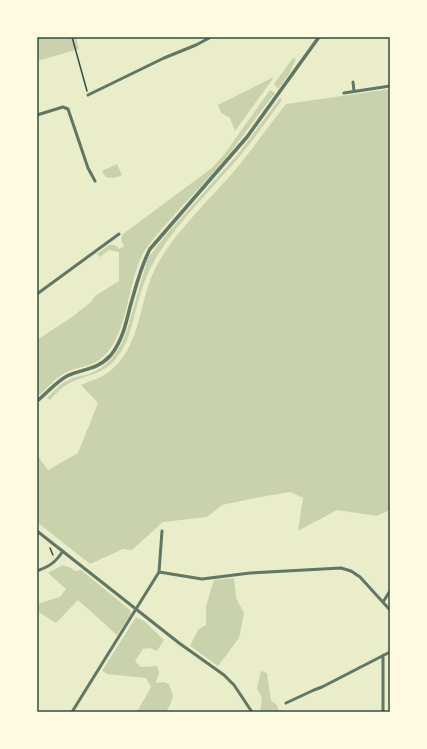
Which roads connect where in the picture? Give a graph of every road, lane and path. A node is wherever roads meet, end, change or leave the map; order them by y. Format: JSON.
{"nodes":[{"id":1,"x":72,"y":37,"type":"edge"},
{"id":2,"x":211,"y":37,"type":"edge"},
{"id":3,"x":319,"y":37,"type":"edge"},
{"id":4,"x":353,"y":82,"type":"dead end"},
{"id":5,"x":390,"y":86,"type":"edge"},
{"id":6,"x":354,"y":91,"type":"junction"},
{"id":7,"x":344,"y":92,"type":"dead end"},
{"id":8,"x":88,"y":94,"type":"joint"},
{"id":9,"x":37,"y":115,"type":"edge"},
{"id":10,"x":95,"y":180,"type":"dead end"},
{"id":11,"x":119,"y":234,"type":"dead end"},
{"id":12,"x":37,"y":294,"type":"edge"},
{"id":13,"x":37,"y":402,"type":"edge"},
{"id":14,"x":37,"y":531,"type":"edge"},
{"id":15,"x":162,"y":531,"type":"dead end"},
{"id":16,"x":50,"y":548,"type":"dead end"},
{"id":17,"x":63,"y":551,"type":"junction"},
{"id":18,"x":53,"y":558,"type":"dead end"},
{"id":19,"x":37,"y":571,"type":"edge"},
{"id":20,"x":159,"y":572,"type":"junction"},
{"id":21,"x":390,"y":591,"type":"edge"},
{"id":22,"x":383,"y":602,"type":"junction"},
{"id":23,"x":136,"y":610,"type":"junction"},
{"id":24,"x":390,"y":610,"type":"edge"},
{"id":25,"x":390,"y":652,"type":"edge"},
{"id":26,"x":383,"y":655,"type":"junction"},
{"id":27,"x":286,"y":703,"type":"dead end"},
{"id":28,"x":72,"y":712,"type":"edge"},
{"id":29,"x":252,"y":712,"type":"edge"},
{"id":30,"x":383,"y":712,"type":"edge"}],
"edges":[{"from":1,"to":8,"type":"path"},
{"from":2,"to":8,"type":"street"},
{"from":3,"to":13,"type":"street"},
{"from":4,"to":6,"type":"street"},
{"from":5,"to":6,"type":"street"},
{"from":6,"to":7,"type":"street"},
{"from":9,"to":10,"type":"street"},
{"from":11,"to":12,"type":"street"},
{"from":14,"to":17,"type":"street"},
{"from":15,"to":20,"type":"street"},
{"from":16,"to":18,"type":"path"},
{"from":17,"to":19,"type":"street"},
{"from":17,"to":23,"type":"street"},
{"from":20,"to":22,"type":"street"},
{"from":20,"to":23,"type":"street"},
{"from":21,"to":22,"type":"street"},
{"from":22,"to":24,"type":"street"},
{"from":23,"to":28,"type":"street"},
{"from":23,"to":29,"type":"street"},
{"from":25,"to":26,"type":"street"},
{"from":26,"to":27,"type":"street"},
{"from":26,"to":30,"type":"street"}]}
